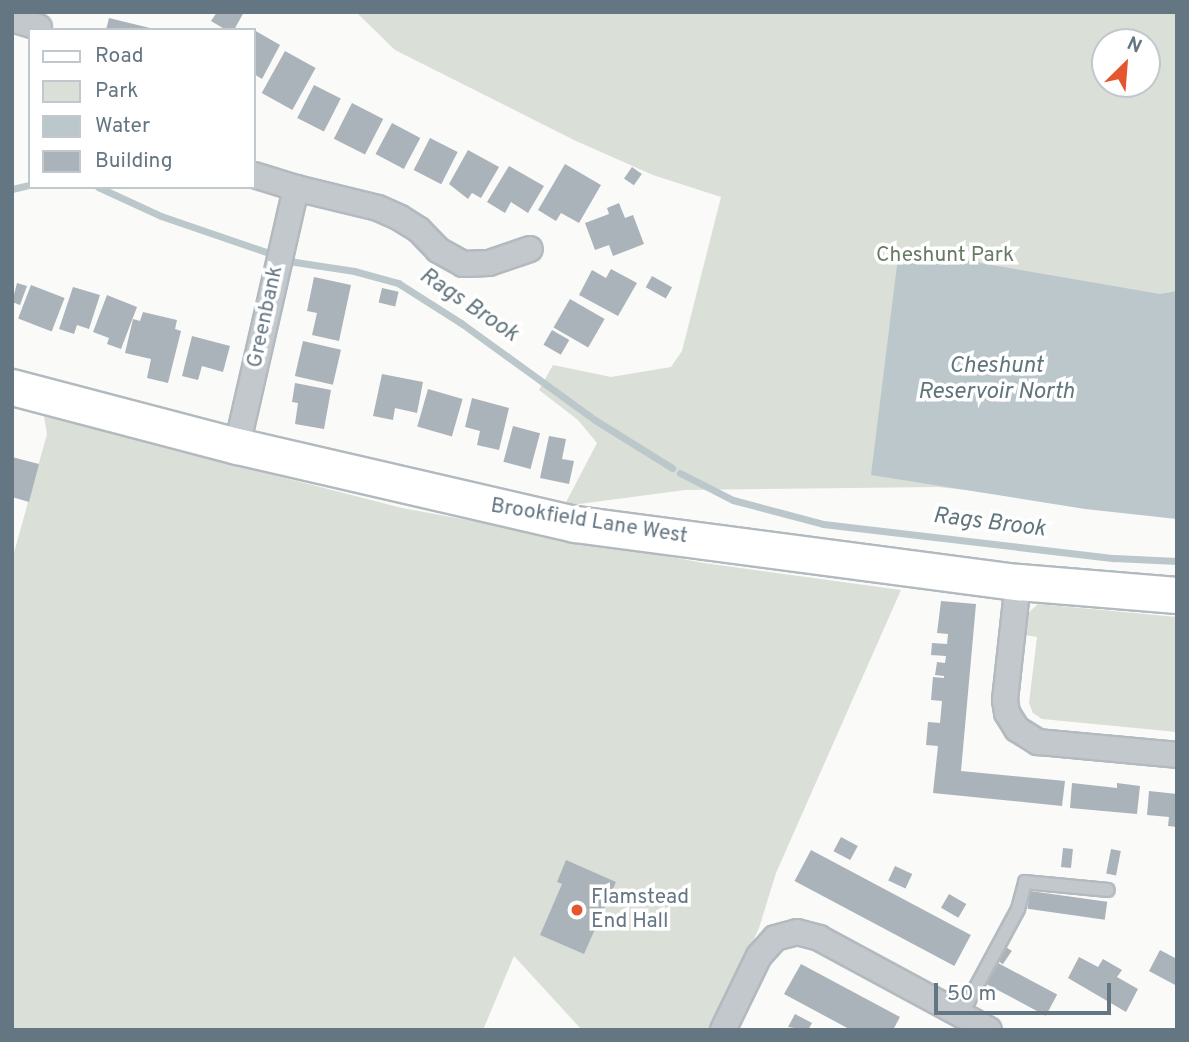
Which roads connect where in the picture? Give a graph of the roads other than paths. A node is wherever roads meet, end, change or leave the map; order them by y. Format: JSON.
{"nodes":[{"id":1,"x":12,"y":19,"type":"edge"},
{"id":2,"x":39,"y":27,"type":"dead end"},
{"id":3,"x":256,"y":176,"type":"edge"},
{"id":4,"x":296,"y":188,"type":"junction"},
{"id":5,"x":530,"y":249,"type":"dead end"},
{"id":6,"x":12,"y":387,"type":"edge"},
{"id":7,"x":237,"y":446,"type":"junction"},
{"id":8,"x":1018,"y":582,"type":"junction"},
{"id":9,"x":1177,"y":595,"type":"edge"},
{"id":10,"x":1177,"y":755,"type":"edge"},
{"id":11,"x":1108,"y":890,"type":"dead end"},
{"id":12,"x":961,"y":1015,"type":"junction"},
{"id":13,"x":723,"y":1030,"type":"edge"},
{"id":14,"x":989,"y":1030,"type":"edge"}],
"edges":[{"from":1,"to":2,"type":"street"},
{"from":3,"to":4,"type":"street"},
{"from":4,"to":5,"type":"street"},
{"from":4,"to":7,"type":"street","name":"Greenbank"},
{"from":6,"to":7,"type":"main road","name":"Brookfield Lane West"},
{"from":7,"to":8,"type":"main road","name":"Brookfield Lane West"},
{"from":8,"to":9,"type":"main road","name":"Brookfield Lane West"},
{"from":8,"to":10,"type":"street"},
{"from":11,"to":12,"type":"lane"},
{"from":12,"to":13,"type":"street"},
{"from":12,"to":14,"type":"street"}]}
